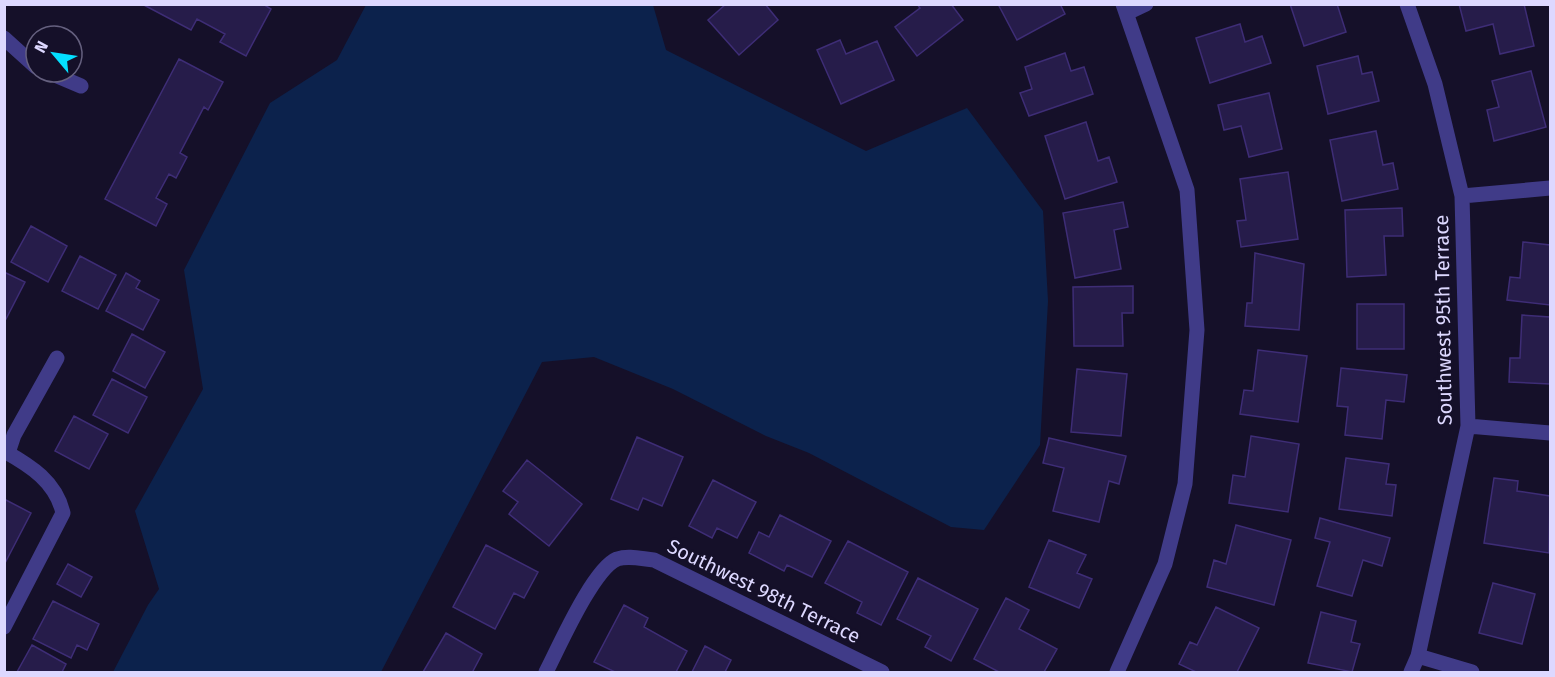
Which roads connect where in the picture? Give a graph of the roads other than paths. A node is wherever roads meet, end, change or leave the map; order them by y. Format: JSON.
{"nodes":[{"id":1,"x":1146,"y":4,"type":"edge"},
{"id":2,"x":1407,"y":4,"type":"edge"},
{"id":3,"x":1125,"y":9,"type":"edge"},
{"id":4,"x":4,"y":38,"type":"edge"},
{"id":5,"x":24,"y":56,"type":"edge"},
{"id":6,"x":76,"y":84,"type":"edge"},
{"id":7,"x":81,"y":86,"type":"dead end"},
{"id":8,"x":1551,"y":188,"type":"edge"},
{"id":9,"x":1462,"y":196,"type":"junction"},
{"id":10,"x":57,"y":358,"type":"dead end"},
{"id":11,"x":1468,"y":426,"type":"junction"},
{"id":12,"x":1551,"y":433,"type":"edge"},
{"id":13,"x":6,"y":452,"type":"edge"},
{"id":14,"x":4,"y":627,"type":"edge"},
{"id":15,"x":1418,"y":656,"type":"junction"},
{"id":16,"x":546,"y":672,"type":"edge"},
{"id":17,"x":882,"y":672,"type":"edge"},
{"id":18,"x":1117,"y":672,"type":"edge"},
{"id":19,"x":1411,"y":672,"type":"edge"},
{"id":20,"x":1472,"y":672,"type":"edge"}],
"edges":[{"from":1,"to":3,"type":"street"},
{"from":2,"to":9,"type":"street","name":"Southwest 95th Terrace"},
{"from":3,"to":18,"type":"street"},
{"from":4,"to":5,"type":"street"},
{"from":6,"to":7,"type":"street"},
{"from":8,"to":9,"type":"street"},
{"from":9,"to":11,"type":"street","name":"Southwest 95th Terrace"},
{"from":10,"to":13,"type":"street"},
{"from":11,"to":12,"type":"street"},
{"from":11,"to":15,"type":"street","name":"Southwest 95th Terrace"},
{"from":13,"to":14,"type":"street"},
{"from":15,"to":19,"type":"street","name":"Southwest 95th Terrace"},
{"from":15,"to":20,"type":"street"},
{"from":16,"to":17,"type":"street","name":"Southwest 98th Terrace"}]}
